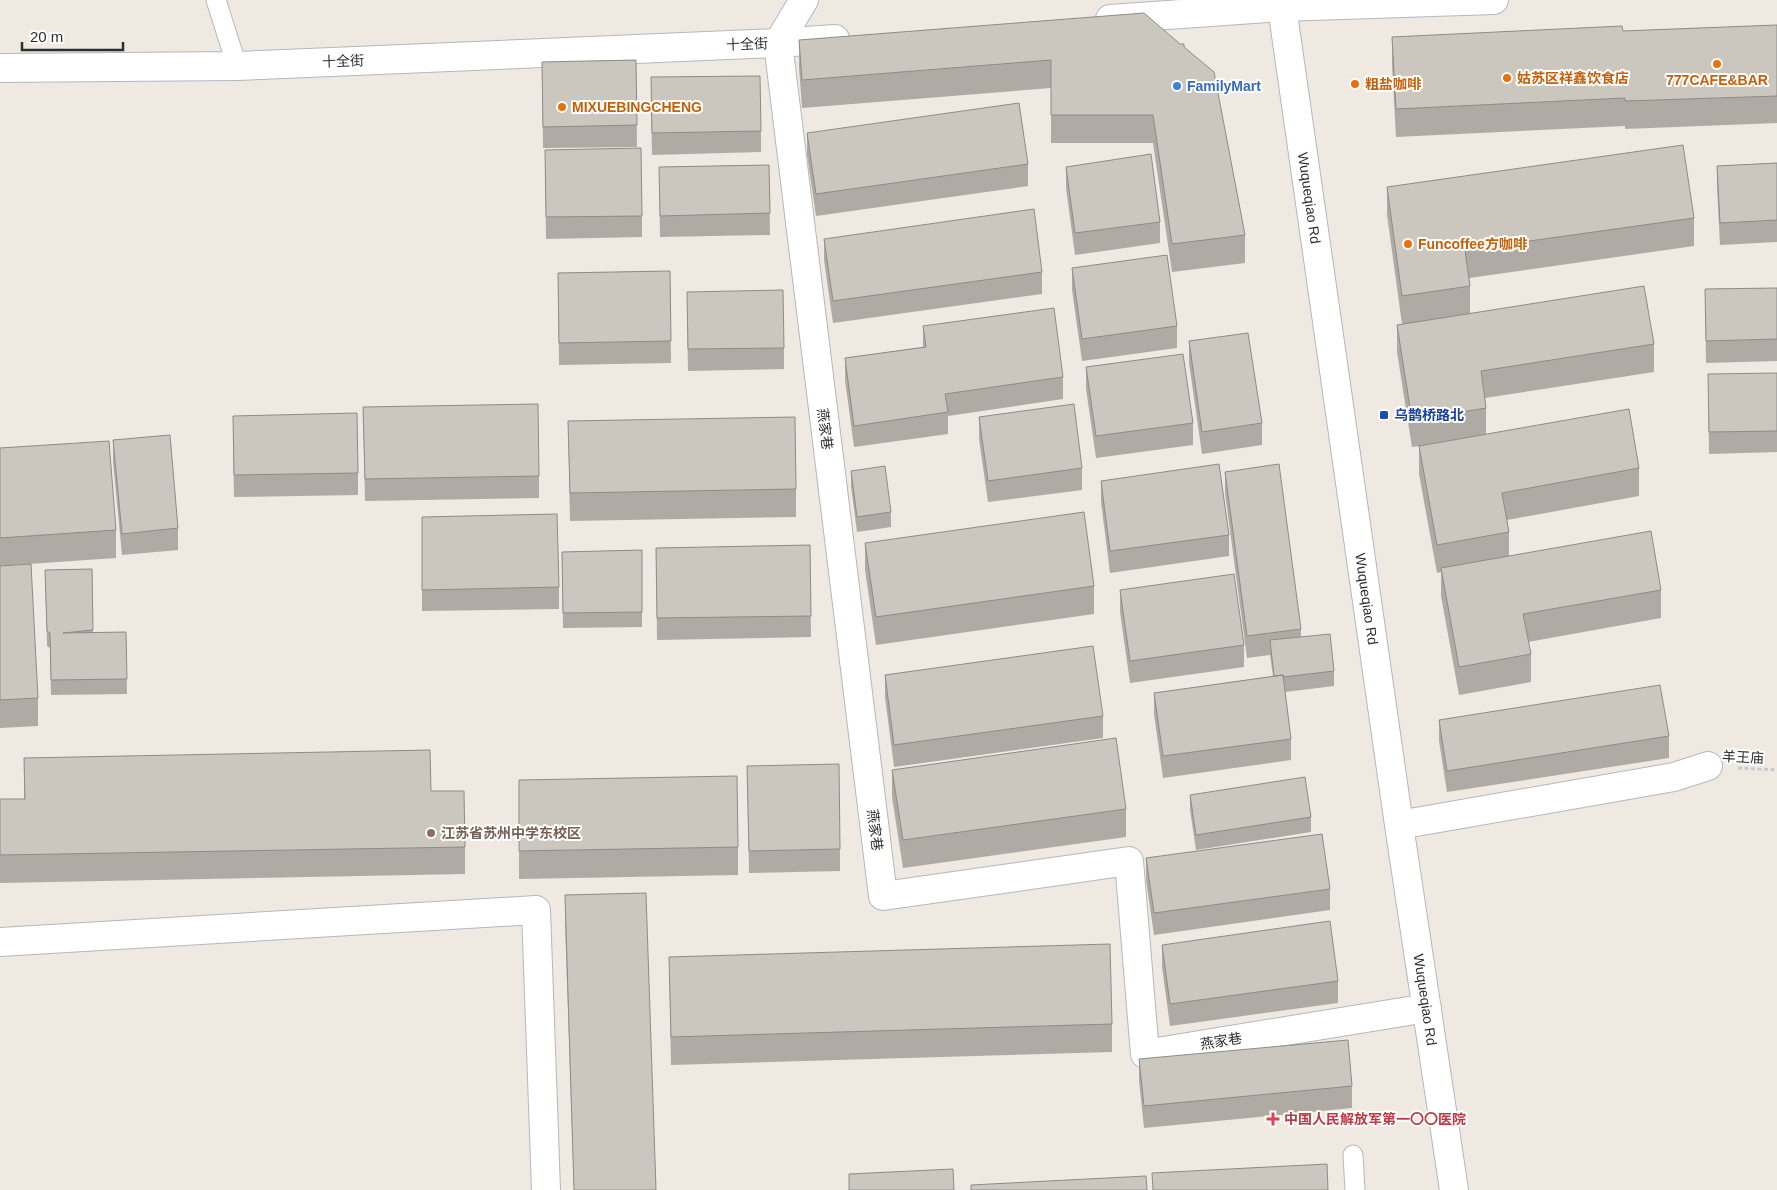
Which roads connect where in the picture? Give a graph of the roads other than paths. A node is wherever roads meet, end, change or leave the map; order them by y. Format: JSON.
{"nodes":[{"id":1,"x":216,"y":0,"type":"edge"},
{"id":2,"x":804,"y":0,"type":"edge"},
{"id":3,"x":1494,"y":0,"type":"edge"},
{"id":4,"x":1281,"y":3,"type":"edge"},
{"id":5,"x":1084,"y":21,"type":"edge"},
{"id":6,"x":857,"y":37,"type":"edge"},
{"id":7,"x":778,"y":43,"type":"junction"},
{"id":8,"x":237,"y":66,"type":"junction"},
{"id":9,"x":0,"y":68,"type":"edge"},
{"id":10,"x":1708,"y":766,"type":"road end"},
{"id":11,"x":1400,"y":825,"type":"junction"},
{"id":12,"x":0,"y":942,"type":"edge"},
{"id":13,"x":1427,"y":1008,"type":"junction"},
{"id":14,"x":1353,"y":1155,"type":"dead end"},
{"id":15,"x":546,"y":1190,"type":"edge"},
{"id":16,"x":1354,"y":1190,"type":"edge"},
{"id":17,"x":1454,"y":1190,"type":"edge"}],
"edges":[{"from":1,"to":8,"type":"lane"},
{"from":2,"to":7,"type":"street"},
{"from":3,"to":4,"type":"street"},
{"from":4,"to":5,"type":"street"},
{"from":4,"to":11,"type":"street","name":"Wuqueqiao Rd"},
{"from":6,"to":7,"type":"street","name":"十全街"},
{"from":7,"to":8,"type":"street","name":"十全街"},
{"from":7,"to":13,"type":"street","name":"燕家巷"},
{"from":8,"to":9,"type":"street","name":"十全街"},
{"from":10,"to":11,"type":"street"},
{"from":11,"to":13,"type":"street","name":"Wuqueqiao Rd"},
{"from":12,"to":15,"type":"street"},
{"from":13,"to":17,"type":"street","name":"Wuqueqiao Rd"},
{"from":14,"to":16,"type":"lane"}]}
